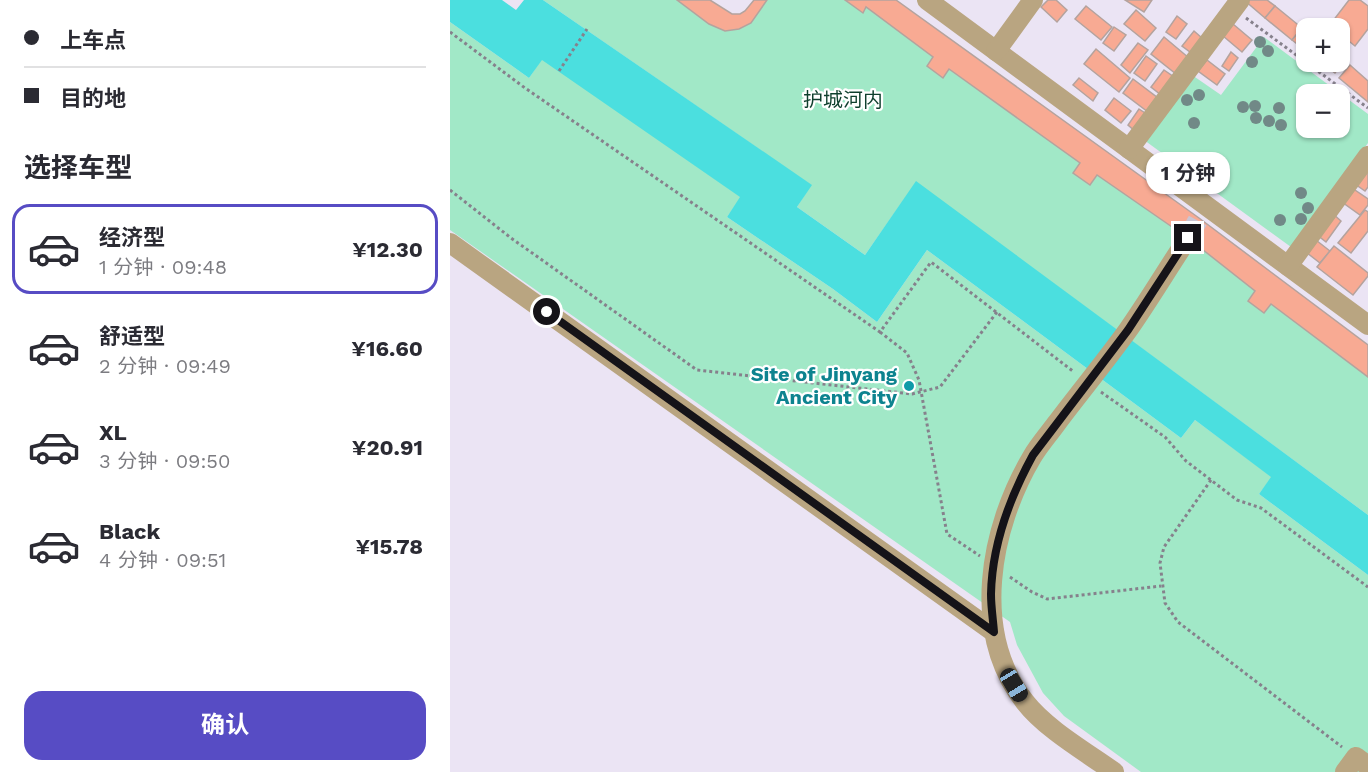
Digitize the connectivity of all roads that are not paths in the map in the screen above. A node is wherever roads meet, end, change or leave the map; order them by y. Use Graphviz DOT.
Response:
graph roads {
  1 [pos="927,0"];
  2 [pos="1032,0"];
  3 [pos="1237,4"];
  4 [pos="996,51"];
  5 [pos="1129,148"];
  6 [pos="1368,156"];
  7 [pos="1188,238"];
  8 [pos="450,243"];
  9 [pos="1287,266"];
  10 [pos="1368,326"];
  11 [pos="994,632"];
  12 [pos="1114,772"];
  1 -- 4 [label="street"];
  2 -- 4 [label="street"];
  3 -- 5 [label="street"];
  4 -- 5 [label="street"];
  5 -- 9 [label="street"];
  6 -- 9 [label="street"];
  7 -- 11 [label="street"];
  8 -- 11 [label="street"];
  9 -- 10 [label="street"];
  11 -- 12 [label="street"];
}
